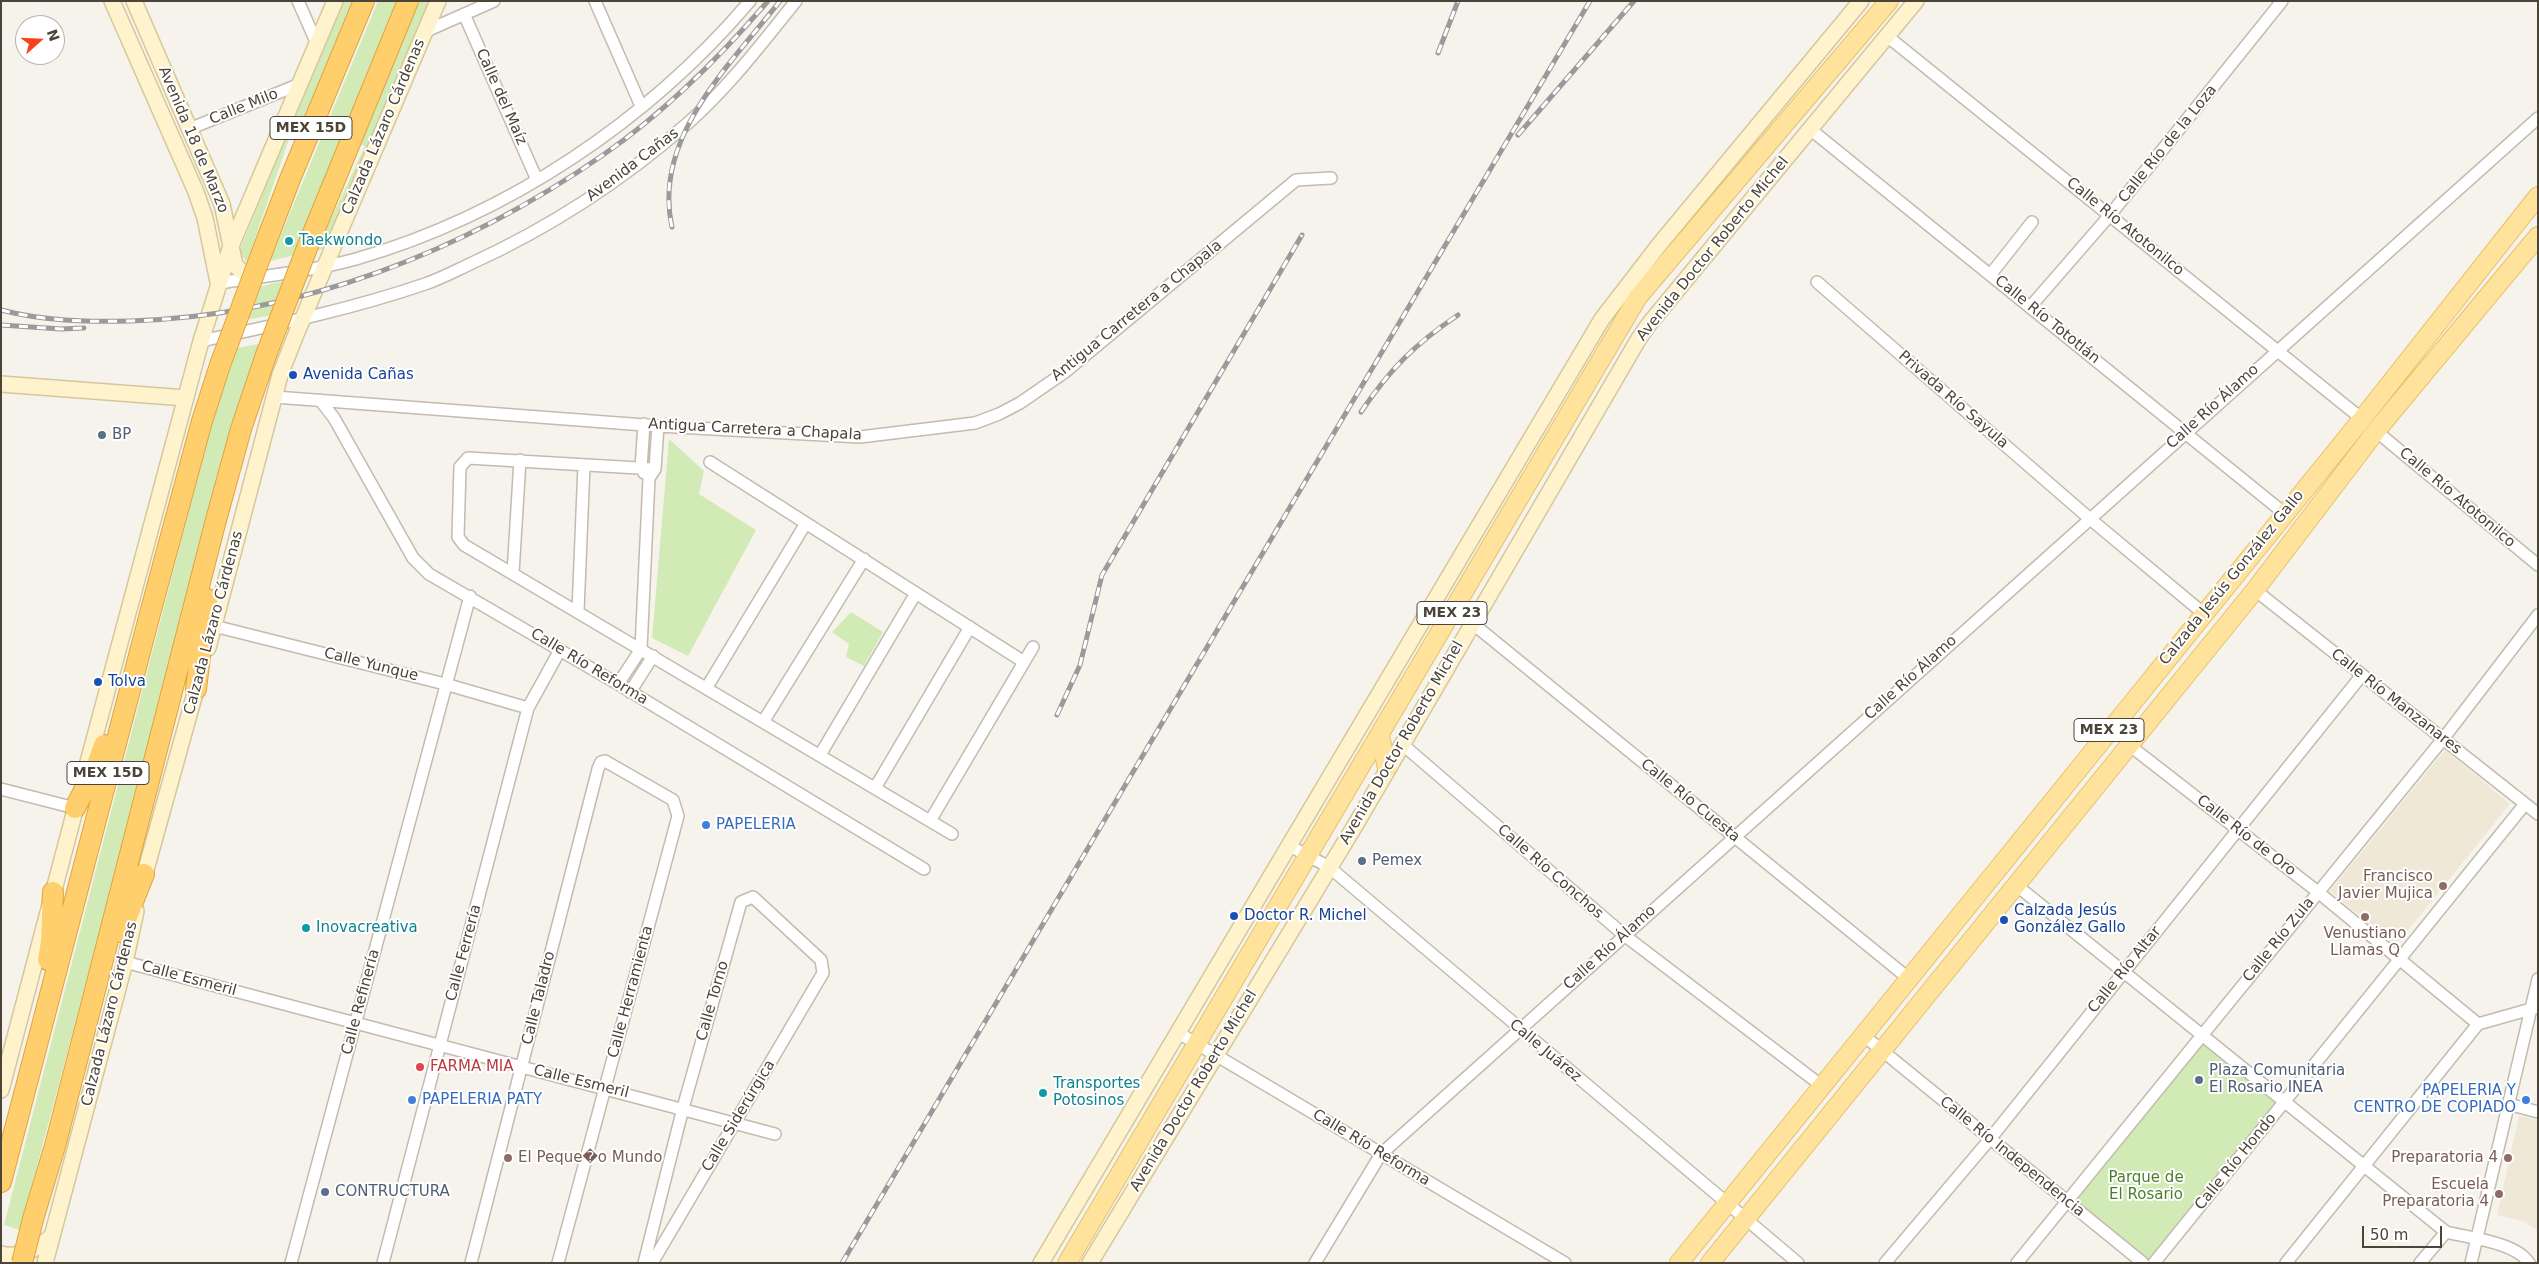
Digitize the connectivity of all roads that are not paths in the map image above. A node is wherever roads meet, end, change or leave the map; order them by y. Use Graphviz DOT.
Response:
graph roads {
  1 [pos="112,1"];
  2 [pos="134,1"];
  3 [pos="298,1"];
  4 [pos="335,1"];
  5 [pos="364,1"];
  6 [pos="408,1"];
  7 [pos="438,1"];
  8 [pos="494,1"];
  9 [pos="596,1"];
  10 [pos="735,1"];
  11 [pos="750,1"];
  12 [pos="796,1"];
  13 [pos="1861,1"];
  14 [pos="1889,1"];
  15 [pos="1916,1"];
  16 [pos="2282,1"];
  17 [pos="740,13"];
  18 [pos="464,14"];
  19 [pos="424,32"];
  20 [pos="1887,36"];
  21 [pos="317,44"];
  22 [pos="1823,47"];
  23 [pos="1838,61"];
  24 [pos="300,84"];
  25 [pos="641,106"];
  26 [pos="2538,118"];
  27 [pos="189,129"];
  28 [pos="1810,129"];
  29 [pos="1331,178"];
  30 [pos="537,180"];
  31 [pos="1723,196"];
  32 [pos="2538,196"];
  33 [pos="1741,212"];
  34 [pos="2110,215"];
  35 [pos="2032,222"];
  36 [pos="2538,236"];
  37 [pos="231,246"];
  38 [pos="325,266"];
  39 [pos="1990,274"];
  40 [pos="249,278"];
  41 [pos="1817,282"];
  42 [pos="219,283"];
  43 [pos="2031,306"];
  44 [pos="302,319"];
  45 [pos="201,340"];
  46 [pos="2278,349"];
  47 [pos="1,384"];
  48 [pos="275,397"];
  49 [pos="186,398"];
  50 [pos="320,400"];
  51 [pos="2362,419"];
  52 [pos="644,424"];
  53 [pos="658,426"];
  54 [pos="2376,431"];
  55 [pos="2183,433"];
  56 [pos="520,460"];
  57 [pos="710,462"];
  58 [pos="584,465"];
  59 [pos="640,468"];
  60 [pos="652,474"];
  61 [pos="2284,514"];
  62 [pos="2089,518"];
  63 [pos="216,520"];
  64 [pos="806,523"];
  65 [pos="864,559"];
  66 [pos="2538,566"];
  67 [pos="513,573"];
  68 [pos="2236,575"];
  69 [pos="2255,590"];
  70 [pos="916,593"];
  71 [pos="470,596"];
  72 [pos="1434,601"];
  73 [pos="152,606"];
  74 [pos="578,611"];
  75 [pos="1452,612"];
  76 [pos="2203,613"];
  77 [pos="2538,615"];
  78 [pos="1472,623"];
  79 [pos="214,626"];
  80 [pos="970,627"];
  81 [pos="2215,638"];
  82 [pos="1033,647"];
  83 [pos="640,649"];
  84 [pos="560,650"];
  85 [pos="653,656"];
  86 [pos="1024,662"];
  87 [pos="2362,675"];
  88 [pos="445,684"];
  89 [pos="618,684"];
  90 [pos="707,687"];
  91 [pos="196,689"];
  92 [pos="630,692"];
  93 [pos="528,708"];
  94 [pos="763,722"];
  95 [pos="1380,736"];
  96 [pos="2443,739"];
  97 [pos="1402,744"];
  98 [pos="2129,744"];
  99 [pos="820,755"];
  100 [pos="1387,768"];
  101 [pos="875,788"];
  102 [pos="1,789"];
  103 [pos="2526,804"];
  104 [pos="75,808"];
  105 [pos="677,809"];
  106 [pos="2538,814"];
  107 [pos="930,821"];
  108 [pos="2238,830"];
  109 [pos="952,834"];
  110 [pos="1734,836"];
  111 [pos="1288,845"];
  112 [pos="1308,856"];
  113 [pos="1329,867"];
  114 [pos="924,869"];
  115 [pos="144,874"];
  116 [pos="2016,885"];
  117 [pos="53,892"];
  118 [pos="2318,892"];
  119 [pos="1624,935"];
  120 [pos="2399,960"];
  121 [pos="125,962"];
  122 [pos="824,969"];
  123 [pos="2124,972"];
  124 [pos="1908,978"];
  125 [pos="2538,979"];
  126 [pos="2534,1008"];
  127 [pos="355,1022"];
  128 [pos="2478,1024"];
  129 [pos="1519,1029"];
  130 [pos="1177,1032"];
  131 [pos="1862,1035"];
  132 [pos="2201,1035"];
  133 [pos="1198,1044"];
  134 [pos="440,1046"];
  135 [pos="1882,1052"];
  136 [pos="1216,1055"];
  137 [pos="522,1067"];
  138 [pos="1822,1086"];
  139 [pos="606,1088"];
  140 [pos="1,1090"];
  141 [pos="2284,1102"];
  142 [pos="2508,1104"];
  143 [pos="683,1108"];
  144 [pos="2538,1112"];
  145 [pos="736,1122"];
  146 [pos="776,1134"];
  147 [pos="1990,1139"];
  148 [pos="55,1146"];
  149 [pos="1380,1154"];
  150 [pos="2364,1166"];
  151 [pos="4,1172"];
  152 [pos="2066,1200"];
  153 [pos="1726,1204"];
  154 [pos="1747,1218"];
  155 [pos="2446,1232"];
  156 [pos="52,1236"];
  157 [pos="2477,1240"];
  158 [pos="1,1254"];
  159 [pos="1321,1260"];
  160 [pos="22,1263"];
  161 [pos="45,1263"];
  162 [pos="291,1263"];
  163 [pos="383,1263"];
  164 [pos="470,1263"];
  165 [pos="558,1263"];
  166 [pos="644,1263"];
  167 [pos="652,1263"];
  168 [pos="1041,1263"];
  169 [pos="1067,1263"];
  170 [pos="1090,1263"];
  171 [pos="1565,1263"];
  172 [pos="1679,1263"];
  173 [pos="1710,1263"];
  174 [pos="1798,1263"];
  175 [pos="1885,1263"];
  176 [pos="2017,1263"];
  177 [pos="2143,1263"];
  178 [pos="2154,1263"];
  179 [pos="2286,1263"];
  180 [pos="2420,1263"];
  181 [pos="2471,1263"];
  182 [pos="2529,1263"];
  1 -- 42 [label="main road, Avenida 18 de Marzo"];
  2 -- 27 [label="main road, Avenida 18 de Marzo"];
  3 -- 21 [label="street"];
  4 -- 21 [label="main road"];
  5 -- 73 [label="highway, MEX 15D, bridge"];
  6 -- 63 [label="highway, Calzada Lázaro Cárdenas / MEX 15D, bridge"];
  7 -- 19 [label="main road, Calzada Lázaro Cárdenas"];
  8 -- 18 [label="street"];
  9 -- 25 [label="street"];
  10 -- 17 [label="street"];
  11 -- 17 [label="street"];
  12 -- 44 [label="street, Avenida Cañas"];
  13 -- 22 [label="main road"];
  14 -- 23 [label="main road, Avenida Doctor Roberto Michel / MEX 23"];
  15 -- 20 [label="main road, Avenida Doctor Roberto Michel"];
  16 -- 34 [label="street, Calle Río de la Loza"];
  17 -- 25 [label="street"];
  18 -- 19 [label="street"];
  18 -- 30 [label="street, Calle del Maíz"];
  19 -- 38 [label="main road, Calzada Lázaro Cárdenas"];
  20 -- 28 [label="main road, Avenida Doctor Roberto Michel"];
  20 -- 34 [label="street, Calle Río Atotonilco"];
  21 -- 24 [label="main road"];
  22 -- 23 [label="main road"];
  22 -- 72 [label="main road"];
  23 -- 31 [label="main road, Avenida Doctor Roberto Michel / MEX 23"];
  24 -- 27 [label="street, Calle Milo"];
  24 -- 37 [label="main road"];
  25 -- 30 [label="street"];
  26 -- 46 [label="street, Calle Río Álamo"];
  27 -- 37 [label="main road, Avenida 18 de Marzo"];
  28 -- 33 [label="main road, Avenida Doctor Roberto Michel"];
  28 -- 39 [label="street, Calle Río Tototlán"];
  29 -- 53 [label="street, Antigua Carretera a Chapala"];
  30 -- 38 [label="street"];
  31 -- 33 [label="main road"];
  31 -- 75 [label="main road, Avenida Doctor Roberto Michel / MEX 23"];
  32 -- 51 [label="main road, Calzada Jesús González Gallo / MEX 23"];
  33 -- 78 [label="main road, Avenida Doctor Roberto Michel"];
  34 -- 43 [label="street, Calle Río de la Loza"];
  34 -- 46 [label="street, Calle Río Atotonilco"];
  35 -- 39 [label="street"];
  36 -- 54 [label="main road, Calzada Jesús González Gallo / MEX 23"];
  37 -- 40 [label="main road, Avenida 18 de Marzo"];
  37 -- 42 [label="main road"];
  38 -- 40 [label="street"];
  38 -- 44 [label="main road, Calzada Lázaro Cárdenas"];
  39 -- 43 [label="street, Calle Río Tototlán"];
  40 -- 42 [label="street"];
  41 -- 62 [label="street, Privada Río Sayula"];
  42 -- 45 [label="main road"];
  43 -- 55 [label="street, Calle Río Tototlán"];
  44 -- 45 [label="street, Avenida Cañas"];
  44 -- 48 [label="main road, Calzada Lázaro Cárdenas"];
  45 -- 49 [label="main road"];
  46 -- 51 [label="street, Calle Río Atotonilco"];
  46 -- 55 [label="street, Calle Río Álamo"];
  47 -- 49 [label="main road"];
  48 -- 50 [label="street, Antigua Carretera a Chapala"];
  48 -- 79 [label="main road, Calzada Lázaro Cárdenas"];
  49 -- 104 [label="main road"];
  50 -- 52 [label="street, Antigua Carretera a Chapala"];
  50 -- 71 [label="street, Calle Río Reforma"];
  51 -- 61 [label="main road, Calzada Jesús González Gallo / MEX 23"];
  52 -- 53 [label="street, Antigua Carretera a Chapala"];
  52 -- 59 [label="street"];
  53 -- 60 [label="street"];
  54 -- 66 [label="street, Calle Río Atotonilco"];
  54 -- 69 [label="main road, Calzada Jesús González Gallo / MEX 23"];
  55 -- 61 [label="street, Calle Río Tototlán"];
  55 -- 62 [label="street, Calle Río Álamo"];
  56 -- 58 [label="street"];
  56 -- 67 [label="street"];
  56 -- 67 [label="street"];
  57 -- 64 [label="street"];
  58 -- 59 [label="street"];
  58 -- 74 [label="street"];
  59 -- 60 [label="street"];
  60 -- 83 [label="street"];
  61 -- 68 [label="main road, Calzada Jesús González Gallo / MEX 23"];
  62 -- 76 [label="street, Privada Río Sayula"];
  62 -- 110 [label="street, Calle Río Álamo"];
  63 -- 91 [label="highway"];
  63 -- 148 [label="highway, Calzada Lázaro Cárdenas / MEX 15D"];
  64 -- 65 [label="street"];
  64 -- 90 [label="street"];
  65 -- 70 [label="street"];
  65 -- 94 [label="street"];
  67 -- 74 [label="street"];
  68 -- 76 [label="main road, Calzada Jesús González Gallo / MEX 23"];
  68 -- 81 [label="main road"];
  69 -- 81 [label="main road, Calzada Jesús González Gallo / MEX 23"];
  69 -- 87 [label="street, Calle Río Manzanares"];
  70 -- 80 [label="street"];
  70 -- 99 [label="street"];
  71 -- 84 [label="street, Calle Río Reforma"];
  71 -- 88 [label="street, Calle Refinería"];
  72 -- 75 [label="main road"];
  72 -- 111 [label="main road"];
  73 -- 104 [label="highway"];
  73 -- 151 [label="highway, MEX 15D"];
  74 -- 83 [label="street"];
  75 -- 95 [label="main road, Avenida Doctor Roberto Michel / MEX 23"];
  76 -- 124 [label="main road, Calzada Jesús González Gallo / MEX 23"];
  77 -- 96 [label="street, Calle Río Zula"];
  78 -- 97 [label="main road, Avenida Doctor Roberto Michel"];
  78 -- 110 [label="street, Calle Río Cuesta"];
  79 -- 88 [label="street, Calle Yunque"];
  79 -- 91 [label="main road, Calzada Lázaro Cárdenas"];
  80 -- 86 [label="street"];
  80 -- 101 [label="street"];
  81 -- 98 [label="main road, Calzada Jesús González Gallo / MEX 23"];
  82 -- 86 [label="street"];
  83 -- 85 [label="street"];
  83 -- 89 [label="street"];
  84 -- 89 [label="street, Calle Río Reforma"];
  84 -- 93 [label="street, Calle Ferrería"];
  85 -- 90 [label="street"];
  85 -- 92 [label="street"];
  86 -- 107 [label="street"];
  87 -- 96 [label="street, Calle Río Manzanares"];
  87 -- 108 [label="street, Calle Río Altar"];
  88 -- 93 [label="street, Calle Yunque"];
  88 -- 127 [label="street, Calle Refinería"];
  89 -- 92 [label="street, Calle Río Reforma"];
  90 -- 94 [label="street"];
  91 -- 115 [label="main road, Calzada Lázaro Cárdenas"];
  92 -- 114 [label="street, Calle Río Reforma"];
  93 -- 134 [label="street, Calle Ferrería"];
  94 -- 99 [label="street"];
  95 -- 100 [label="main road"];
  95 -- 112 [label="main road, Avenida Doctor Roberto Michel / MEX 23"];
  96 -- 103 [label="street, Calle Río Manzanares"];
  96 -- 118 [label="street, Calle Río Zula"];
  97 -- 100 [label="main road, Avenida Doctor Roberto Michel"];
  97 -- 119 [label="street, Calle Río Conchos"];
  98 -- 108 [label="street, Calle Río de Oro"];
  98 -- 116 [label="main road, Calzada Jesús González Gallo / MEX 23"];
  99 -- 101 [label="street"];
  100 -- 113 [label="main road, Avenida Doctor Roberto Michel"];
  101 -- 107 [label="street"];
  102 -- 104 [label="street"];
  103 -- 106 [label="street, Calle Río Manzanares"];
  103 -- 120 [label="street, Calle Río Hondo"];
  104 -- 117 [label="main road"];
  105 -- 137 [label="street, Calle Taladro"];
  105 -- 139 [label="street, Calle Herramienta"];
  107 -- 109 [label="street"];
  108 -- 118 [label="street, Calle Río de Oro"];
  108 -- 123 [label="street, Calle Río Altar"];
  110 -- 119 [label="street, Calle Río Álamo"];
  110 -- 124 [label="street, Calle Río Cuesta"];
  111 -- 112 [label="street, Calle Juárez"];
  111 -- 130 [label="main road"];
  112 -- 113 [label="street, Calle Juárez"];
  112 -- 133 [label="main road, Avenida Doctor Roberto Michel / MEX 23"];
  113 -- 129 [label="street, Calle Juárez"];
  113 -- 136 [label="main road, Avenida Doctor Roberto Michel"];
  115 -- 121 [label="main road, Calzada Lázaro Cárdenas"];
  115 -- 148 [label="highway"];
  116 -- 123 [label="street"];
  116 -- 135 [label="main road, Calzada Jesús González Gallo / MEX 23"];
  117 -- 140 [label="main road"];
  117 -- 151 [label="highway"];
  118 -- 120 [label="street, Calle Río de Oro"];
  118 -- 132 [label="street, Calle Río Zula"];
  119 -- 129 [label="street, Calle Río Álamo"];
  119 -- 138 [label="street, Calle Río Conchos"];
  120 -- 128 [label="street, Calle Río de Oro"];
  120 -- 141 [label="street, Calle Río Hondo"];
  121 -- 127 [label="street, Calle Esmeril"];
  121 -- 156 [label="main road, Calzada Lázaro Cárdenas"];
  122 -- 143 [label="street, Calle Torno"];
  122 -- 145 [label="street, Calle Siderúrgica"];
  123 -- 132 [label="street"];
  123 -- 147 [label="street, Calle Río Altar"];
  124 -- 131 [label="main road, Calzada Jesús González Gallo / MEX 23"];
  125 -- 126 [label="street"];
  126 -- 128 [label="street"];
  126 -- 142 [label="street"];
  127 -- 134 [label="street, Calle Esmeril"];
  127 -- 162 [label="street, Calle Refinería"];
  128 -- 150 [label="street"];
  129 -- 149 [label="street, Calle Río Álamo"];
  129 -- 153 [label="street, Calle Juárez"];
  130 -- 133 [label="street, Calle Río Reforma"];
  130 -- 168 [label="main road"];
  131 -- 135 [label="street, Calle Río Independencia"];
  131 -- 138 [label="main road, Calzada Jesús González Gallo / MEX 23"];
  132 -- 141 [label="street"];
  132 -- 152 [label="street, Calle Río Zula"];
  133 -- 136 [label="street, Calle Río Reforma"];
  133 -- 169 [label="main road, Avenida Doctor Roberto Michel / MEX 23"];
  134 -- 137 [label="street, Calle Esmeril"];
  134 -- 163 [label="street, Calle Ferrería"];
  135 -- 147 [label="street, Calle Río Independencia"];
  135 -- 154 [label="main road, Calzada Jesús González Gallo / MEX 23"];
  136 -- 149 [label="street, Calle Río Reforma"];
  136 -- 170 [label="main road, Avenida Doctor Roberto Michel"];
  137 -- 139 [label="street, Calle Esmeril"];
  137 -- 164 [label="street, Calle Taladro"];
  138 -- 153 [label="main road, Calzada Jesús González Gallo / MEX 23"];
  139 -- 143 [label="street, Calle Esmeril"];
  139 -- 165 [label="street, Calle Herramienta"];
  141 -- 150 [label="street"];
  141 -- 178 [label="street, Calle Río Hondo"];
  142 -- 144 [label="street"];
  142 -- 157 [label="street"];
  143 -- 145 [label="street, Calle Esmeril"];
  143 -- 166 [label="street, Calle Torno"];
  145 -- 146 [label="street, Calle Esmeril"];
  145 -- 167 [label="street, Calle Siderúrgica"];
  147 -- 152 [label="street, Calle Río Independencia"];
  147 -- 175 [label="street, Calle Río Altar"];
  148 -- 160 [label="highway, Calzada Lázaro Cárdenas / MEX 15D, bridge"];
  149 -- 159 [label="street, Calle Río Álamo"];
  149 -- 171 [label="street, Calle Río Reforma"];
  150 -- 155 [label="street"];
  150 -- 179 [label="street"];
  152 -- 176 [label="street, Calle Río Zula"];
  152 -- 177 [label="street, Calle Río Independencia"];
  153 -- 154 [label="street, Calle Juárez"];
  153 -- 172 [label="main road, Calzada Jesús González Gallo / MEX 23"];
  154 -- 173 [label="main road, Calzada Jesús González Gallo / MEX 23"];
  154 -- 174 [label="street, Calle Juárez"];
  155 -- 157 [label="street"];
  155 -- 180 [label="street"];
  156 -- 158 [label="main road"];
  156 -- 161 [label="main road, Calzada Lázaro Cárdenas"];
  157 -- 181 [label="street"];
  157 -- 182 [label="street"];
}
